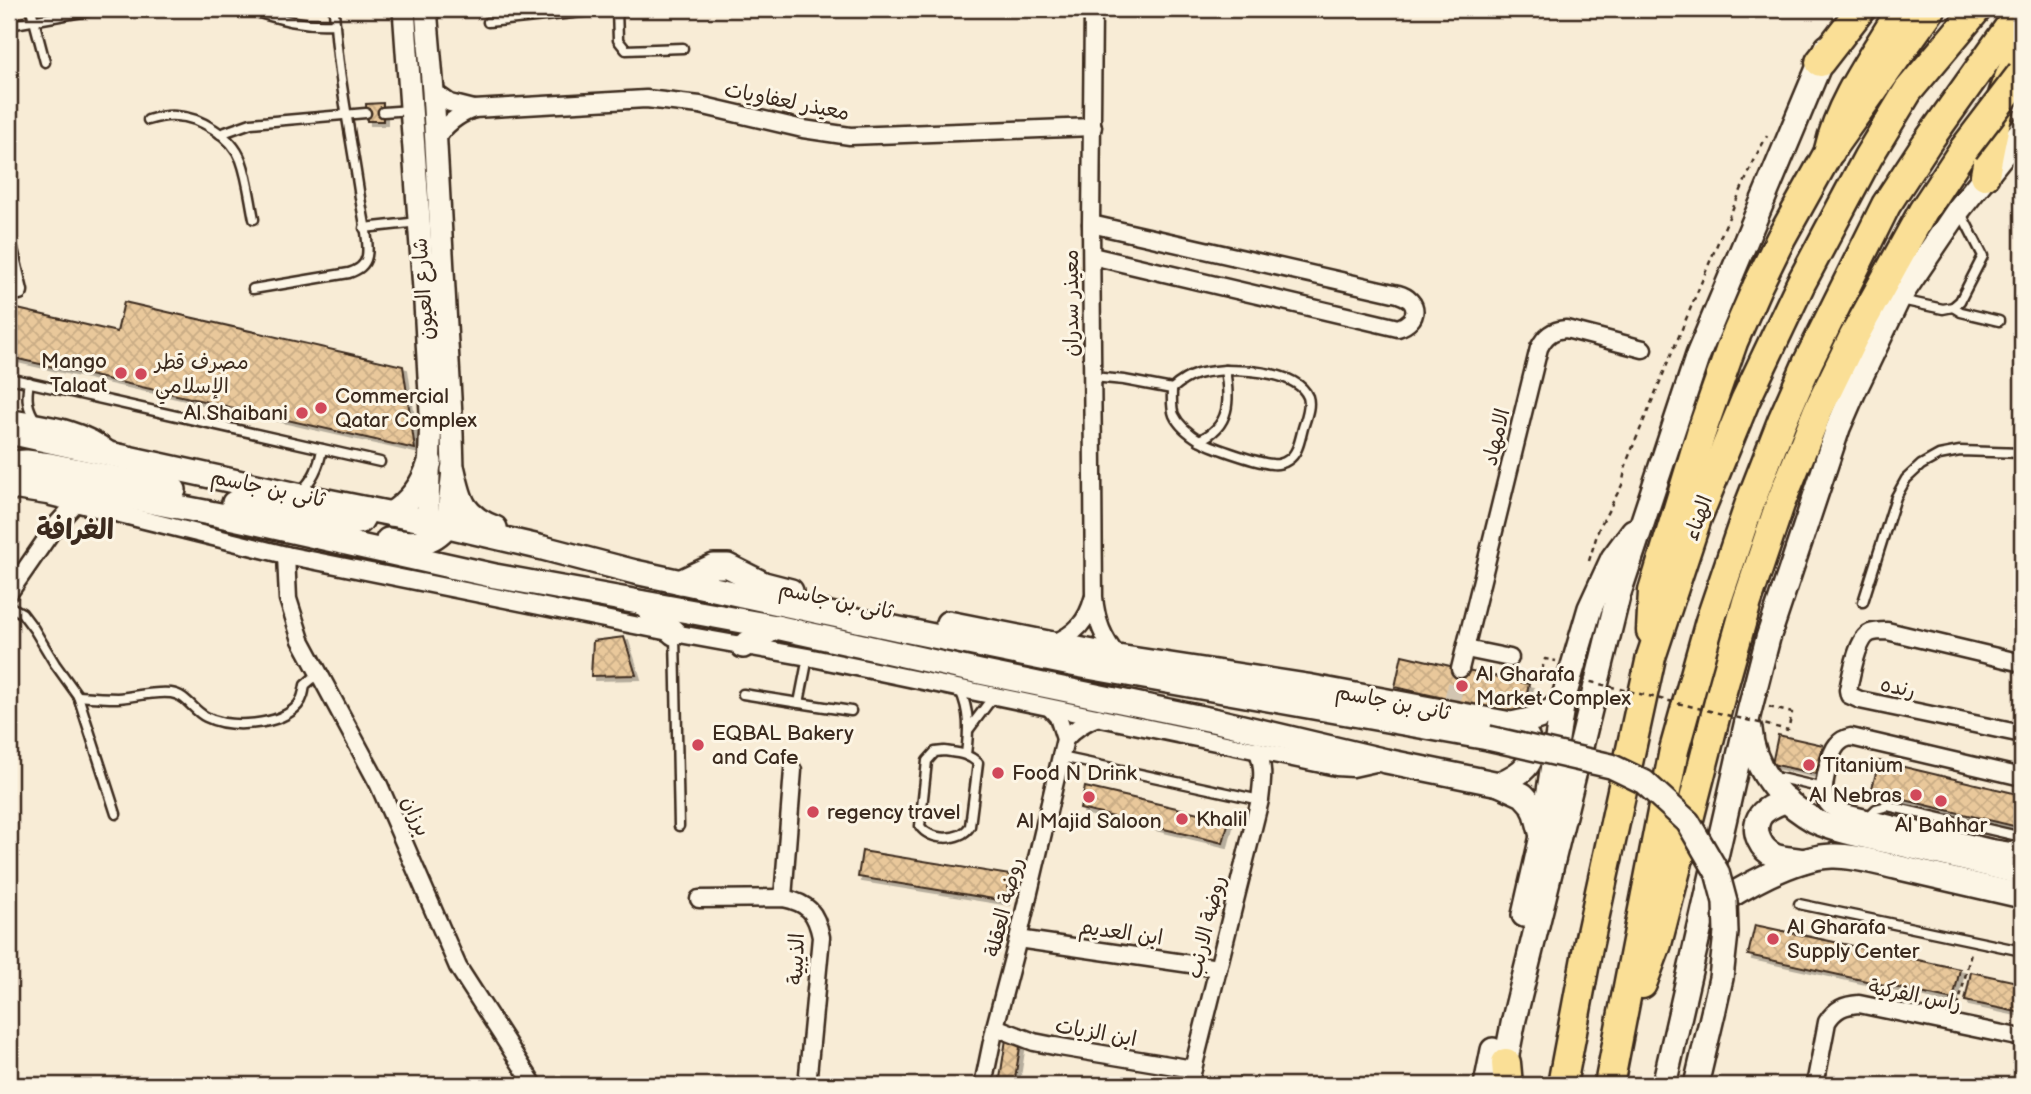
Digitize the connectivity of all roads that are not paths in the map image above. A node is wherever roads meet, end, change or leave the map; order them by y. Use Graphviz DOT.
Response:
graph roads {
  1 [pos="31,9"];
  2 [pos="99,9"];
  3 [pos="247,9"];
  4 [pos="334,9"];
  5 [pos="404,9"];
  6 [pos="426,9"];
  7 [pos="614,9"];
  8 [pos="1093,9"];
  9 [pos="1844,9"];
  10 [pos="1861,9"];
  11 [pos="1903,9"];
  12 [pos="1931,9"];
  13 [pos="1977,9"];
  14 [pos="2022,9"];
  15 [pos="515,14"];
  16 [pos="34,21"];
  17 [pos="488,22"];
  18 [pos="335,24"];
  19 [pos="9,25"];
  20 [pos="683,48"];
  21 [pos="2022,49"];
  22 [pos="45,62"];
  23 [pos="1819,62"];
  24 [pos="2022,73"];
  25 [pos="433,91"];
  26 [pos="474,109"];
  27 [pos="411,110"];
  28 [pos="383,112"];
  29 [pos="366,113"];
  30 [pos="348,114"];
  31 [pos="148,120"];
  32 [pos="1093,127"];
  33 [pos="2022,130"];
  34 [pos="220,134"];
  35 [pos="436,140"];
  36 [pos="1830,150"];
  37 [pos="1985,175"];
  38 [pos="1958,209"];
  39 [pos="254,219"];
  40 [pos="419,222"];
  41 [pos="1091,224"];
  42 [pos="364,228"];
  43 [pos="1170,242"];
  44 [pos="9,249"];
  45 [pos="1092,256"];
  46 [pos="1162,272"];
  47 [pos="1265,280"];
  48 [pos="253,289"];
  49 [pos="19,291"];
  50 [pos="1898,299"];
  51 [pos="1953,307"];
  52 [pos="1998,321"];
  53 [pos="1643,349"];
  54 [pos="1226,370"];
  55 [pos="1093,377"];
  56 [pos="9,378"];
  57 [pos="29,382"];
  58 [pos="1172,389"];
  59 [pos="9,418"];
  60 [pos="38,423"];
  61 [pos="9,432"];
  62 [pos="1199,440"];
  63 [pos="322,449"];
  64 [pos="2022,453"];
  65 [pos="114,454"];
  66 [pos="380,462"];
  67 [pos="430,462"];
  68 [pos="9,463"];
  69 [pos="453,470"];
  70 [pos="9,474"];
  71 [pos="9,489"];
  72 [pos="297,495"];
  73 [pos="47,496"];
  74 [pos="234,503"];
  75 [pos="75,504"];
  76 [pos="368,509"];
  77 [pos="391,514"];
  78 [pos="1646,515"];
  79 [pos="434,529"];
  80 [pos="51,533"];
  81 [pos="543,548"];
  82 [pos="286,555"];
  83 [pos="442,565"];
  84 [pos="635,572"];
  85 [pos="495,576"];
  86 [pos="680,582"];
  87 [pos="9,593"];
  88 [pos="1094,597"];
  89 [pos="1863,601"];
  90 [pos="642,603"];
  91 [pos="9,606"];
  92 [pos="776,627"];
  93 [pos="674,633"];
  94 [pos="1054,643"];
  95 [pos="743,646"];
  96 [pos="1466,649"];
  97 [pos="808,657"];
  98 [pos="1118,657"];
  99 [pos="1651,657"];
  100 [pos="1510,658"];
  101 [pos="2022,663"];
  102 [pos="1460,669"];
  103 [pos="319,673"];
  104 [pos="960,690"];
  105 [pos="743,694"];
  106 [pos="78,696"];
  107 [pos="995,697"];
  108 [pos="1563,700"];
  109 [pos="799,703"];
  110 [pos="1751,707"];
  111 [pos="1050,708"];
  112 [pos="851,711"];
  113 [pos="1098,717"];
  114 [pos="1511,724"];
  115 [pos="970,729"];
  116 [pos="2022,734"];
  117 [pos="1065,739"];
  118 [pos="1257,750"];
  119 [pos="966,754"];
  120 [pos="1282,756"];
  121 [pos="1061,757"];
  122 [pos="1386,761"];
  123 [pos="793,770"];
  124 [pos="1780,778"];
  125 [pos="2022,778"];
  126 [pos="1263,779"];
  127 [pos="1499,784"];
  128 [pos="1823,788"];
  129 [pos="1260,800"];
  130 [pos="1787,800"];
  131 [pos="116,814"];
  132 [pos="1867,818"];
  133 [pos="679,826"];
  134 [pos="1542,836"];
  135 [pos="2022,837"];
  136 [pos="2022,849"];
  137 [pos="1805,861"];
  138 [pos="2022,873"];
  139 [pos="2022,896"];
  140 [pos="783,898"];
  141 [pos="699,899"];
  142 [pos="1799,904"];
  143 [pos="1704,912"];
  144 [pos="1018,939"];
  145 [pos="2022,951"];
  146 [pos="1218,968"];
  147 [pos="1625,1005"];
  148 [pos="995,1027"];
  149 [pos="2022,1038"];
  150 [pos="1193,1069"];
  151 [pos="1505,1078"];
  152 [pos="534,1085"];
  153 [pos="807,1085"];
  154 [pos="983,1085"];
  155 [pos="1189,1085"];
  156 [pos="1486,1085"];
  157 [pos="1562,1085"];
  158 [pos="1608,1085"];
  159 [pos="1664,1085"];
  160 [pos="1696,1085"];
  161 [pos="1815,1085"];
  1 -- 16 [label="lane"];
  2 -- 16 [label="lane"];
  3 -- 18 [label="lane"];
  4 -- 18 [label="lane"];
  5 -- 27 [label="street, شارع العيون"];
  6 -- 25 [label="street, شارع العيون"];
  7 -- 15 [label="lane"];
  7 -- 20 [label="lane"];
  8 -- 32 [label="street, معيذر سدران"];
  9 -- 23 [label="main road"];
  10 -- 23 [label="highway"];
  11 -- 36 [label="highway"];
  12 -- 36 [label="highway"];
  13 -- 99 [label="highway, الهناء"];
  14 -- 147 [label="highway"];
  15 -- 17 [label="lane"];
  16 -- 19 [label="lane"];
  16 -- 22 [label="lane"];
  18 -- 30 [label="lane"];
  21 -- 37 [label="highway"];
  23 -- 78 [label="main road"];
  24 -- 147 [label="highway, bridge"];
  25 -- 26 [label="street, معيذر لعفاويات"];
  25 -- 35 [label="street, شارع العيون"];
  26 -- 32 [label="street, معيذر لعفاويات"];
  26 -- 35 [label="street, معيذر لعفاويات"];
  27 -- 28 [label="lane"];
  27 -- 40 [label="street, شارع العيون"];
  29 -- 30 [label="lane"];
  30 -- 34 [label="lane"];
  30 -- 42 [label="lane"];
  31 -- 34 [label="lane"];
  32 -- 41 [label="street, معيذر سدران"];
  33 -- 37 [label="main road"];
  34 -- 39 [label="lane"];
  35 -- 69 [label="street, شارع العيون"];
  36 -- 99 [label="highway"];
  37 -- 38 [label="main road"];
  38 -- 50 [label="main road"];
  38 -- 51 [label="lane"];
  40 -- 42 [label="lane"];
  40 -- 67 [label="street, شارع العيون"];
  41 -- 43 [label="street"];
  41 -- 45 [label="street, معيذر سدران"];
  42 -- 48 [label="lane"];
  43 -- 46 [label="street"];
  43 -- 47 [label="street"];
  44 -- 49 [label="street"];
  45 -- 46 [label="street"];
  45 -- 55 [label="street, معيذر سدران"];
  46 -- 47 [label="street"];
  47 -- 47 [label="street"];
  50 -- 51 [label="lane"];
  50 -- 110 [label="main road"];
  51 -- 52 [label="lane"];
  53 -- 96 [label="street, الامهاد"];
  54 -- 58 [label="lane"];
  54 -- 62 [label="lane"];
  54 -- 62 [label="lane"];
  55 -- 58 [label="lane"];
  55 -- 88 [label="street, معيذر سدران"];
  56 -- 57 [label="lane"];
  57 -- 60 [label="lane"];
  57 -- 63 [label="lane"];
  58 -- 62 [label="lane"];
  59 -- 60 [label="street, ثانى بن جاسم"];
  60 -- 65 [label="street, ثانى بن جاسم"];
  61 -- 65 [label="main road, ثانى بن جاسم"];
  63 -- 66 [label="lane"];
  63 -- 72 [label="lane"];
  64 -- 89 [label="lane"];
  65 -- 72 [label="main road, ثانى بن جاسم"];
  67 -- 77 [label="main road"];
  67 -- 79 [label="street, شارع العيون"];
  68 -- 74 [label="main road"];
  69 -- 79 [label="street, شارع العيون"];
  69 -- 84 [label="main road"];
  70 -- 83 [label="main road, ثانى بن جاسم"];
  71 -- 73 [label="street, ثانى بن جاسم"];
  72 -- 76 [label="main road, ثانى بن جاسم"];
  73 -- 75 [label="street, ثانى بن جاسم"];
  73 -- 80 [label="street"];
  74 -- 76 [label="main road"];
  74 -- 79 [label="main road"];
  75 -- 80 [label="street"];
  75 -- 82 [label="street, ثانى بن جاسم"];
  76 -- 77 [label="main road, ثانى بن جاسم"];
  77 -- 79 [label="main road, ثانى بن جاسم"];
  78 -- 108 [label="main road"];
  78 -- 151 [label="main road"];
  79 -- 81 [label="main road, ثانى بن جاسم"];
  79 -- 83 [label="street"];
  80 -- 87 [label="street"];
  81 -- 84 [label="main road, ثانى بن جاسم"];
  81 -- 85 [label="main road"];
  82 -- 93 [label="street, ثانى بن جاسم"];
  82 -- 103 [label="street, برزان"];
  83 -- 85 [label="main road, ثانى بن جاسم"];
  84 -- 86 [label="main road, ثانى بن جاسم"];
  85 -- 90 [label="main road, ثانى بن جاسم"];
  86 -- 94 [label="main road, ثانى بن جاسم"];
  86 -- 160 [label="main road, bridge"];
  88 -- 94 [label="street, معيذر سدران"];
  88 -- 98 [label="street, معيذر سدران"];
  90 -- 92 [label="main road, ثانى بن جاسم"];
  90 -- 93 [label="main road"];
  91 -- 106 [label="lane"];
  92 -- 95 [label="main road"];
  92 -- 122 [label="main road, ثانى بن جاسم"];
  93 -- 95 [label="street, ثانى بن جاسم"];
  93 -- 133 [label="lane"];
  94 -- 98 [label="main road, ثانى بن جاسم"];
  95 -- 97 [label="street, ثانى بن جاسم"];
  96 -- 100 [label="street"];
  96 -- 102 [label="street, الامهاد"];
  97 -- 104 [label="street, ثانى بن جاسم"];
  97 -- 109 [label="lane"];
  98 -- 114 [label="main road, ثانى بن جاسم"];
  99 -- 157 [label="highway, الهناء"];
  101 -- 116 [label="street, رنده"];
  103 -- 106 [label="lane"];
  103 -- 152 [label="street, برزان"];
  104 -- 107 [label="street, ثانى بن جاسم"];
  104 -- 115 [label="lane"];
  105 -- 109 [label="lane"];
  106 -- 131 [label="lane"];
  107 -- 111 [label="street, ثانى بن جاسم"];
  107 -- 115 [label="lane"];
  108 -- 114 [label="main road, ثانى بن جاسم"];
  108 -- 134 [label="main road"];
  109 -- 112 [label="lane"];
  110 -- 130 [label="main road"];
  110 -- 143 [label="main road"];
  111 -- 113 [label="street, ثانى بن جاسم"];
  111 -- 117 [label="street"];
  113 -- 117 [label="street"];
  113 -- 118 [label="street, ثانى بن جاسم"];
  114 -- 127 [label="main road"];
  115 -- 119 [label="lane"];
  117 -- 121 [label="street, روضة العقلة"];
  118 -- 120 [label="street, ثانى بن جاسم"];
  118 -- 126 [label="street, روضة الارنب"];
  119 -- 119 [label="lane"];
  120 -- 122 [label="street, ثانى بن جاسم"];
  120 -- 126 [label="street"];
  121 -- 129 [label="lane"];
  121 -- 144 [label="street, روضة العقلة"];
  122 -- 127 [label="main road, ثانى بن جاسم"];
  123 -- 140 [label="street"];
  124 -- 128 [label="lane"];
  125 -- 128 [label="street"];
  126 -- 129 [label="street, روضة الارنب"];
  127 -- 134 [label="main road, ثانى بن جاسم"];
  128 -- 132 [label="street"];
  129 -- 146 [label="street, روضة الارنب"];
  130 -- 137 [label="main road"];
  130 -- 138 [label="main road"];
  132 -- 135 [label="lane"];
  132 -- 136 [label="street"];
  134 -- 156 [label="main road"];
  137 -- 139 [label="main road"];
  137 -- 143 [label="main road"];
  140 -- 141 [label="street, الذيبية"];
  140 -- 153 [label="street, الذيبية"];
  142 -- 145 [label="lane"];
  143 -- 159 [label="main road"];
  144 -- 146 [label="street, ابن العديم"];
  144 -- 148 [label="street, روضة العقلة"];
  146 -- 150 [label="street, روضة الارنب"];
  147 -- 158 [label="highway"];
  148 -- 150 [label="street, ابن الزيات"];
  148 -- 154 [label="street, روضة العقلة"];
  149 -- 161 [label="street, راس الفركية"];
  150 -- 155 [label="street, روضة الارنب"];
}
